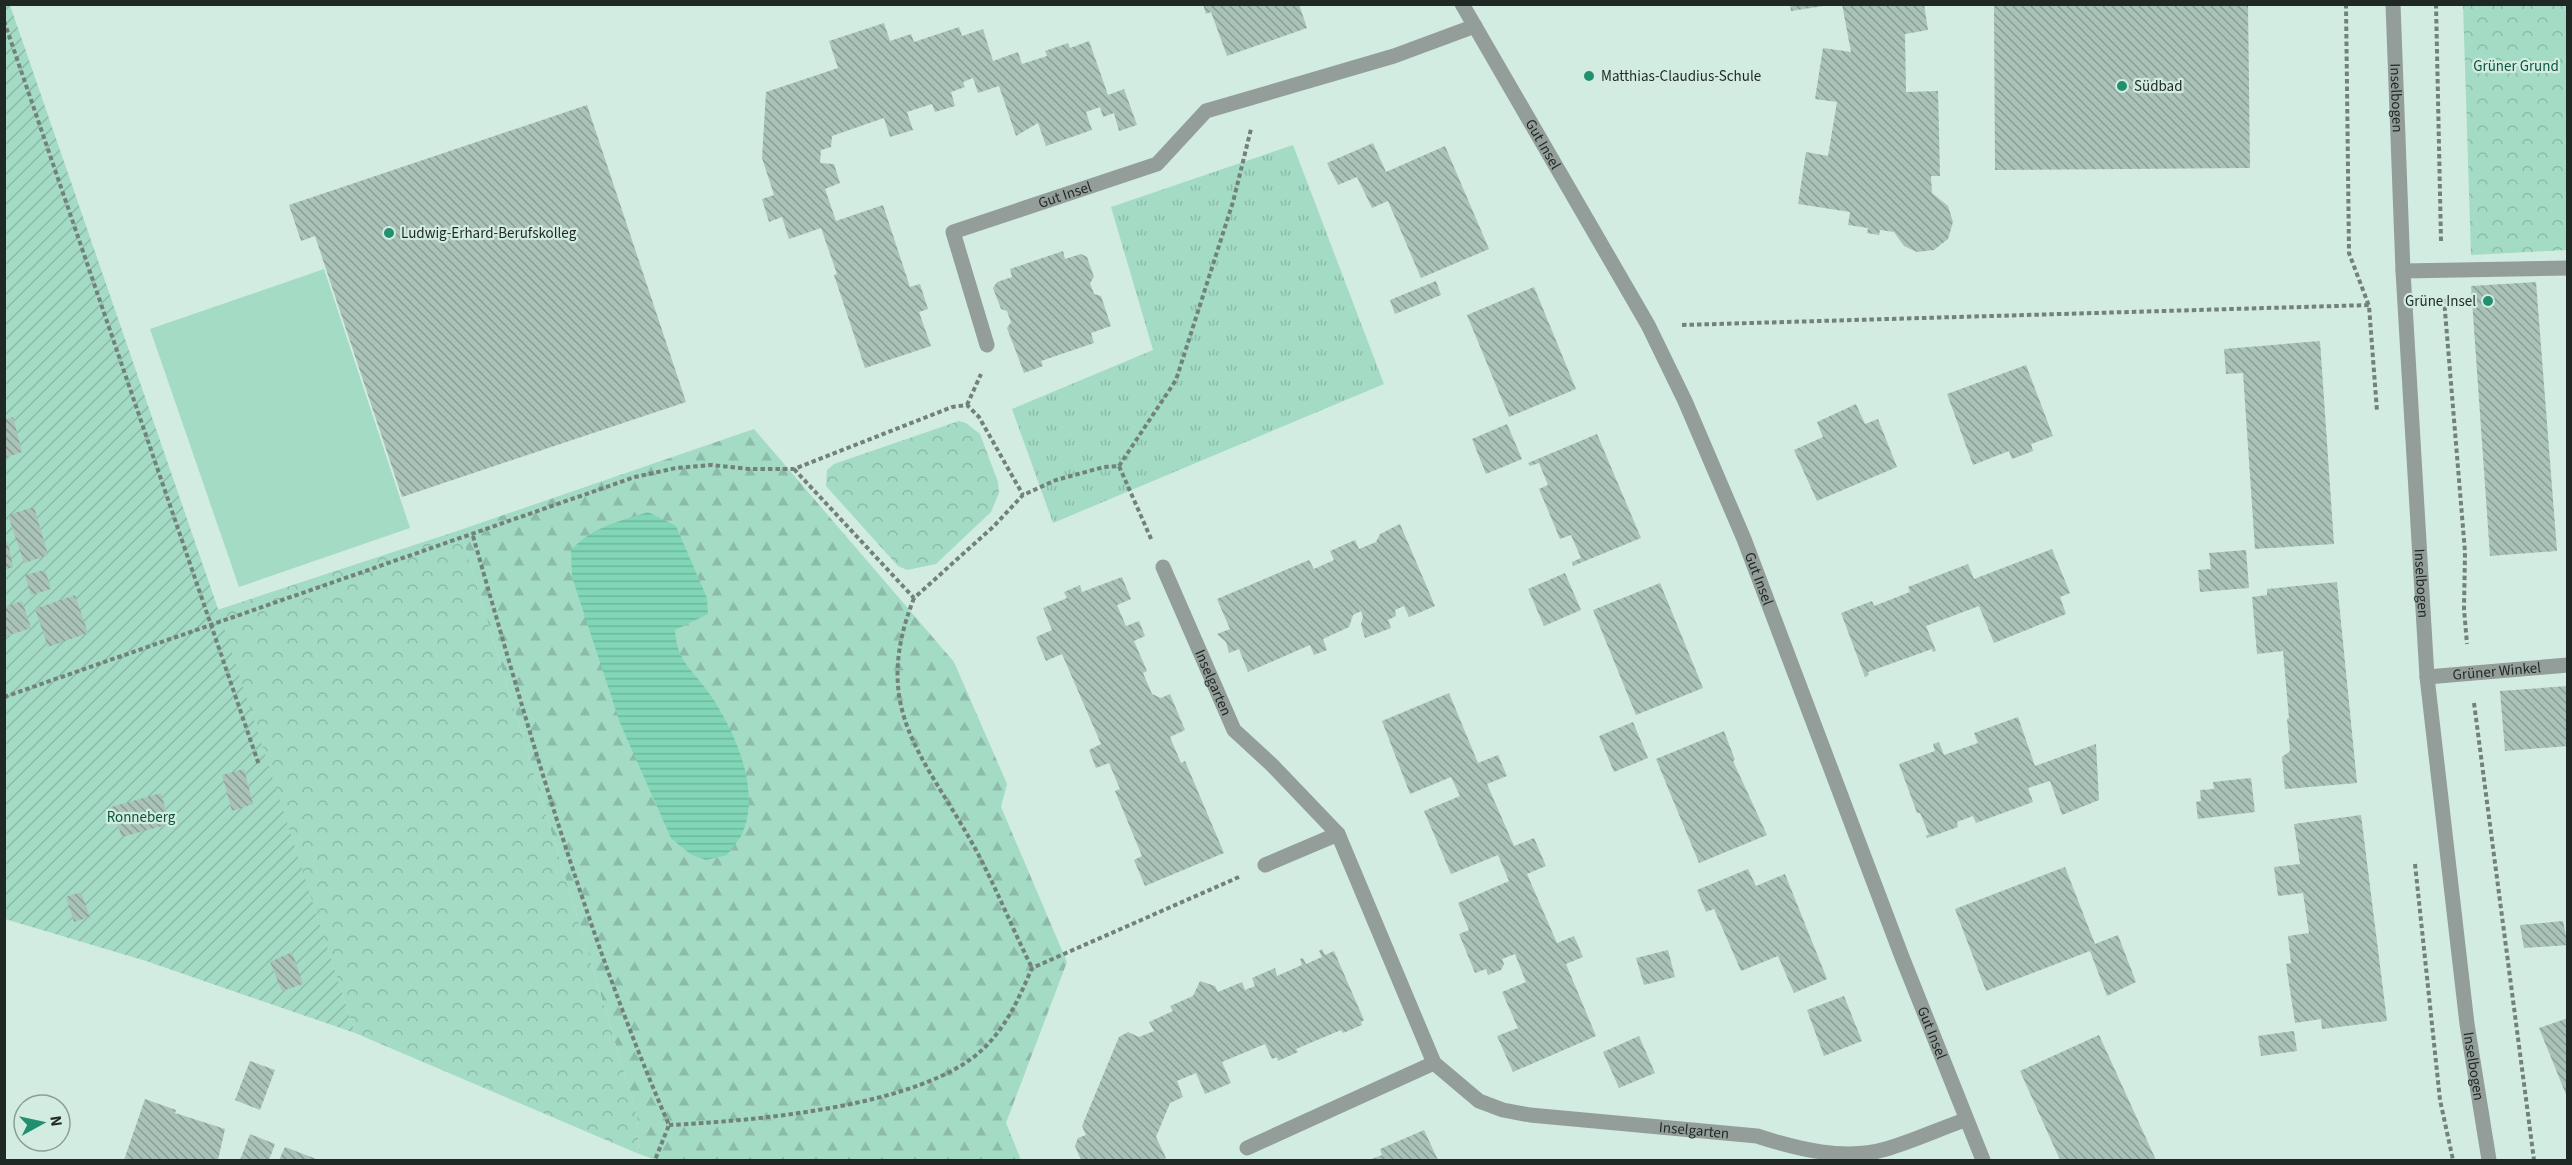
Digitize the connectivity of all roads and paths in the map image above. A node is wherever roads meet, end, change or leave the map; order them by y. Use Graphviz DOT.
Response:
graph roads {
  1 [pos="1462,4"];
  2 [pos="2393,4"];
  3 [pos="2436,4"];
  4 [pos="4,21"];
  5 [pos="1475,26"];
  6 [pos="1259,94"];
  7 [pos="2568,268"];
  8 [pos="2403,271"];
  9 [pos="2441,271"];
  10 [pos="1648,326"];
  11 [pos="987,345"];
  12 [pos="1119,466"];
  13 [pos="794,469"];
  14 [pos="1023,495"];
  15 [pos="473,536"];
  16 [pos="1163,567"];
  17 [pos="914,598"];
  18 [pos="211,626"];
  19 [pos="2568,665"];
  20 [pos="2470,673"];
  21 [pos="2427,676"];
  22 [pos="4,697"];
  23 [pos="259,765"];
  24 [pos="1338,834"];
  25 [pos="1265,865"];
  26 [pos="1032,968"];
  27 [pos="1434,1063"];
  28 [pos="1965,1119"];
  29 [pos="669,1125"];
  30 [pos="1247,1148"];
  31 [pos="655,1161"];
  32 [pos="1983,1161"];
  33 [pos="2489,1161"];
  34 [pos="2534,1161"];
  1 -- 5 [label="street, Gut Insel"];
  2 -- 8 [label="street, Inselbogen"];
  3 -- 9 [label="path"];
  4 -- 18 [label="path"];
  5 -- 6 [label="street, Gut Insel"];
  5 -- 10 [label="street, Gut Insel"];
  6 -- 11 [label="street, Gut Insel"];
  6 -- 12 [label="path"];
  7 -- 9 [label="street"];
  8 -- 9 [label="street"];
  8 -- 10 [label="path"];
  8 -- 21 [label="street, Inselbogen"];
  9 -- 20 [label="path"];
  10 -- 28 [label="street, Gut Insel"];
  12 -- 14 [label="path"];
  12 -- 16 [label="path"];
  13 -- 14 [label="path"];
  13 -- 15 [label="path"];
  13 -- 17 [label="path"];
  14 -- 17 [label="path"];
  15 -- 18 [label="path"];
  15 -- 29 [label="path"];
  16 -- 24 [label="street, Inselgarten"];
  17 -- 26 [label="path"];
  18 -- 22 [label="path"];
  18 -- 23 [label="path"];
  19 -- 20 [label="street, Grüner Winkel"];
  20 -- 21 [label="street, Grüner Winkel"];
  20 -- 34 [label="path"];
  21 -- 33 [label="street, Inselbogen"];
  24 -- 25 [label="street"];
  24 -- 27 [label="street, Inselgarten"];
  25 -- 26 [label="path"];
  26 -- 29 [label="path"];
  27 -- 28 [label="street, Inselgarten"];
  27 -- 30 [label="street"];
  28 -- 32 [label="street, Gut Insel"];
  29 -- 31 [label="path"];
}
